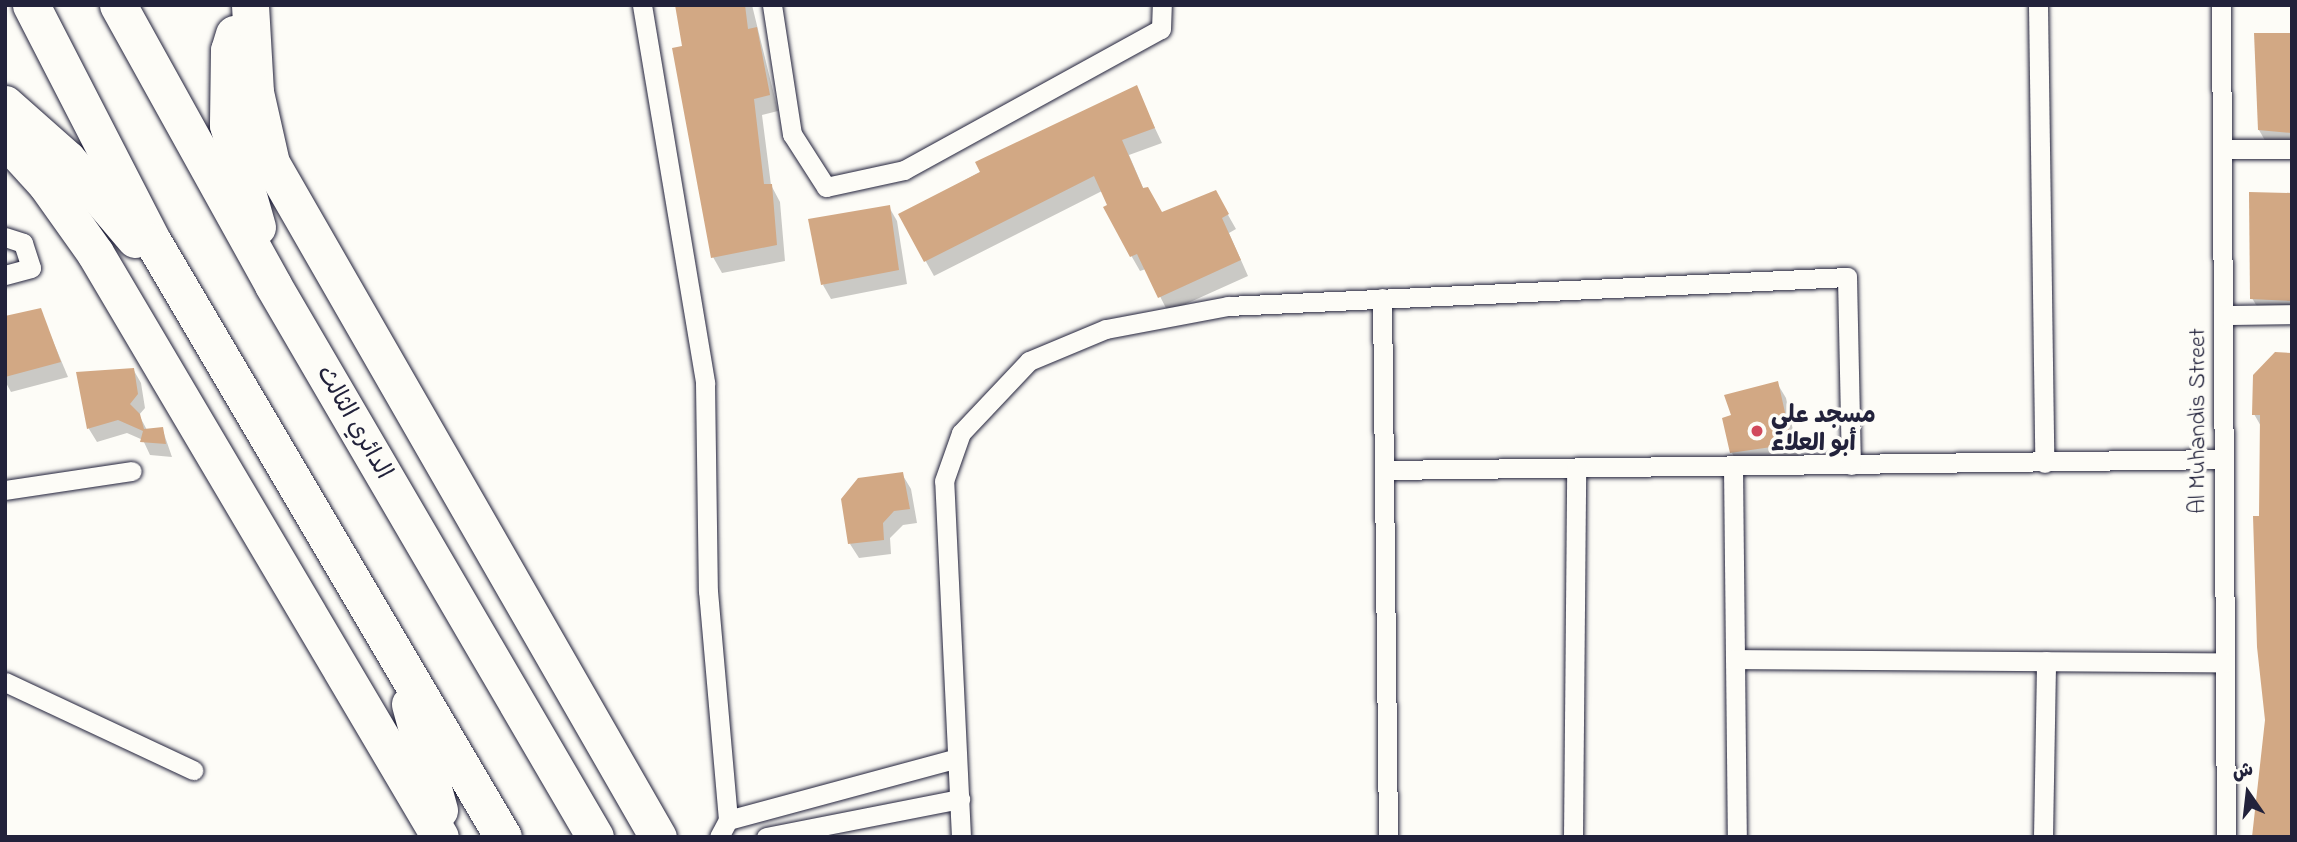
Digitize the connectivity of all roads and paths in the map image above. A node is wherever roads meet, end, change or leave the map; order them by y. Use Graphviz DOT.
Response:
graph roads {
  1 [pos="32,5"];
  2 [pos="118,5"];
  3 [pos="243,5"];
  4 [pos="250,5"];
  5 [pos="642,5"];
  6 [pos="772,5"];
  7 [pos="1162,5"];
  8 [pos="2038,5"];
  9 [pos="2221,5"];
  10 [pos="5,104"];
  11 [pos="5,139"];
  12 [pos="2222,149"];
  13 [pos="2292,149"];
  14 [pos="5,237"];
  15 [pos="5,275"];
  16 [pos="273,285"];
  17 [pos="1382,298"];
  18 [pos="188,301"];
  19 [pos="2292,314"];
  20 [pos="2223,315"];
  21 [pos="2224,459"];
  22 [pos="2044,463"];
  23 [pos="1852,465"];
  24 [pos="1732,467"];
  25 [pos="1576,468"];
  26 [pos="132,471"];
  27 [pos="1384,471"];
  28 [pos="5,491"];
  29 [pos="396,656"];
  30 [pos="1735,659"];
  31 [pos="2046,661"];
  32 [pos="2225,662"];
  33 [pos="5,682"];
  34 [pos="957,758"];
  35 [pos="193,770"];
  36 [pos="960,799"];
  37 [pos="723,828"];
  38 [pos="439,837"];
  39 [pos="446,837"];
  40 [pos="503,837"];
  41 [pos="595,837"];
  42 [pos="658,837"];
  43 [pos="766,837"];
  44 [pos="961,837"];
  45 [pos="1388,837"];
  46 [pos="1573,837"];
  47 [pos="1737,837"];
  48 [pos="2043,837"];
  49 [pos="2226,837"];
  1 -- 18 [label="highway"];
  2 -- 16 [label="highway, الدائري الثالث"];
  3 -- 16 [label="highway"];
  4 -- 42 [label="highway"];
  5 -- 37 [label="street"];
  6 -- 7 [label="street"];
  8 -- 22 [label="street"];
  9 -- 12 [label="street, Al Muhandis Street"];
  10 -- 18 [label="highway"];
  11 -- 38 [label="highway"];
  12 -- 13 [label="street"];
  12 -- 20 [label="street, Al Muhandis Street"];
  14 -- 15 [label="street"];
  16 -- 41 [label="highway, الدائري الثالث"];
  17 -- 23 [label="street"];
  17 -- 27 [label="street"];
  17 -- 34 [label="street"];
  18 -- 29 [label="highway"];
  19 -- 20 [label="street"];
  20 -- 21 [label="street, Al Muhandis Street"];
  21 -- 22 [label="street"];
  21 -- 32 [label="street, Al Muhandis Street"];
  22 -- 23 [label="street"];
  23 -- 24 [label="street"];
  24 -- 25 [label="street"];
  24 -- 30 [label="street"];
  25 -- 27 [label="street"];
  25 -- 46 [label="street"];
  26 -- 28 [label="street"];
  27 -- 45 [label="street"];
  29 -- 39 [label="highway"];
  29 -- 40 [label="highway"];
  30 -- 31 [label="street"];
  30 -- 47 [label="street"];
  31 -- 32 [label="street"];
  31 -- 48 [label="street"];
  32 -- 49 [label="street, Al Muhandis Street"];
  33 -- 35 [label="street"];
  34 -- 36 [label="street"];
  34 -- 37 [label="street"];
  36 -- 43 [label="street"];
  36 -- 44 [label="street"];
}
